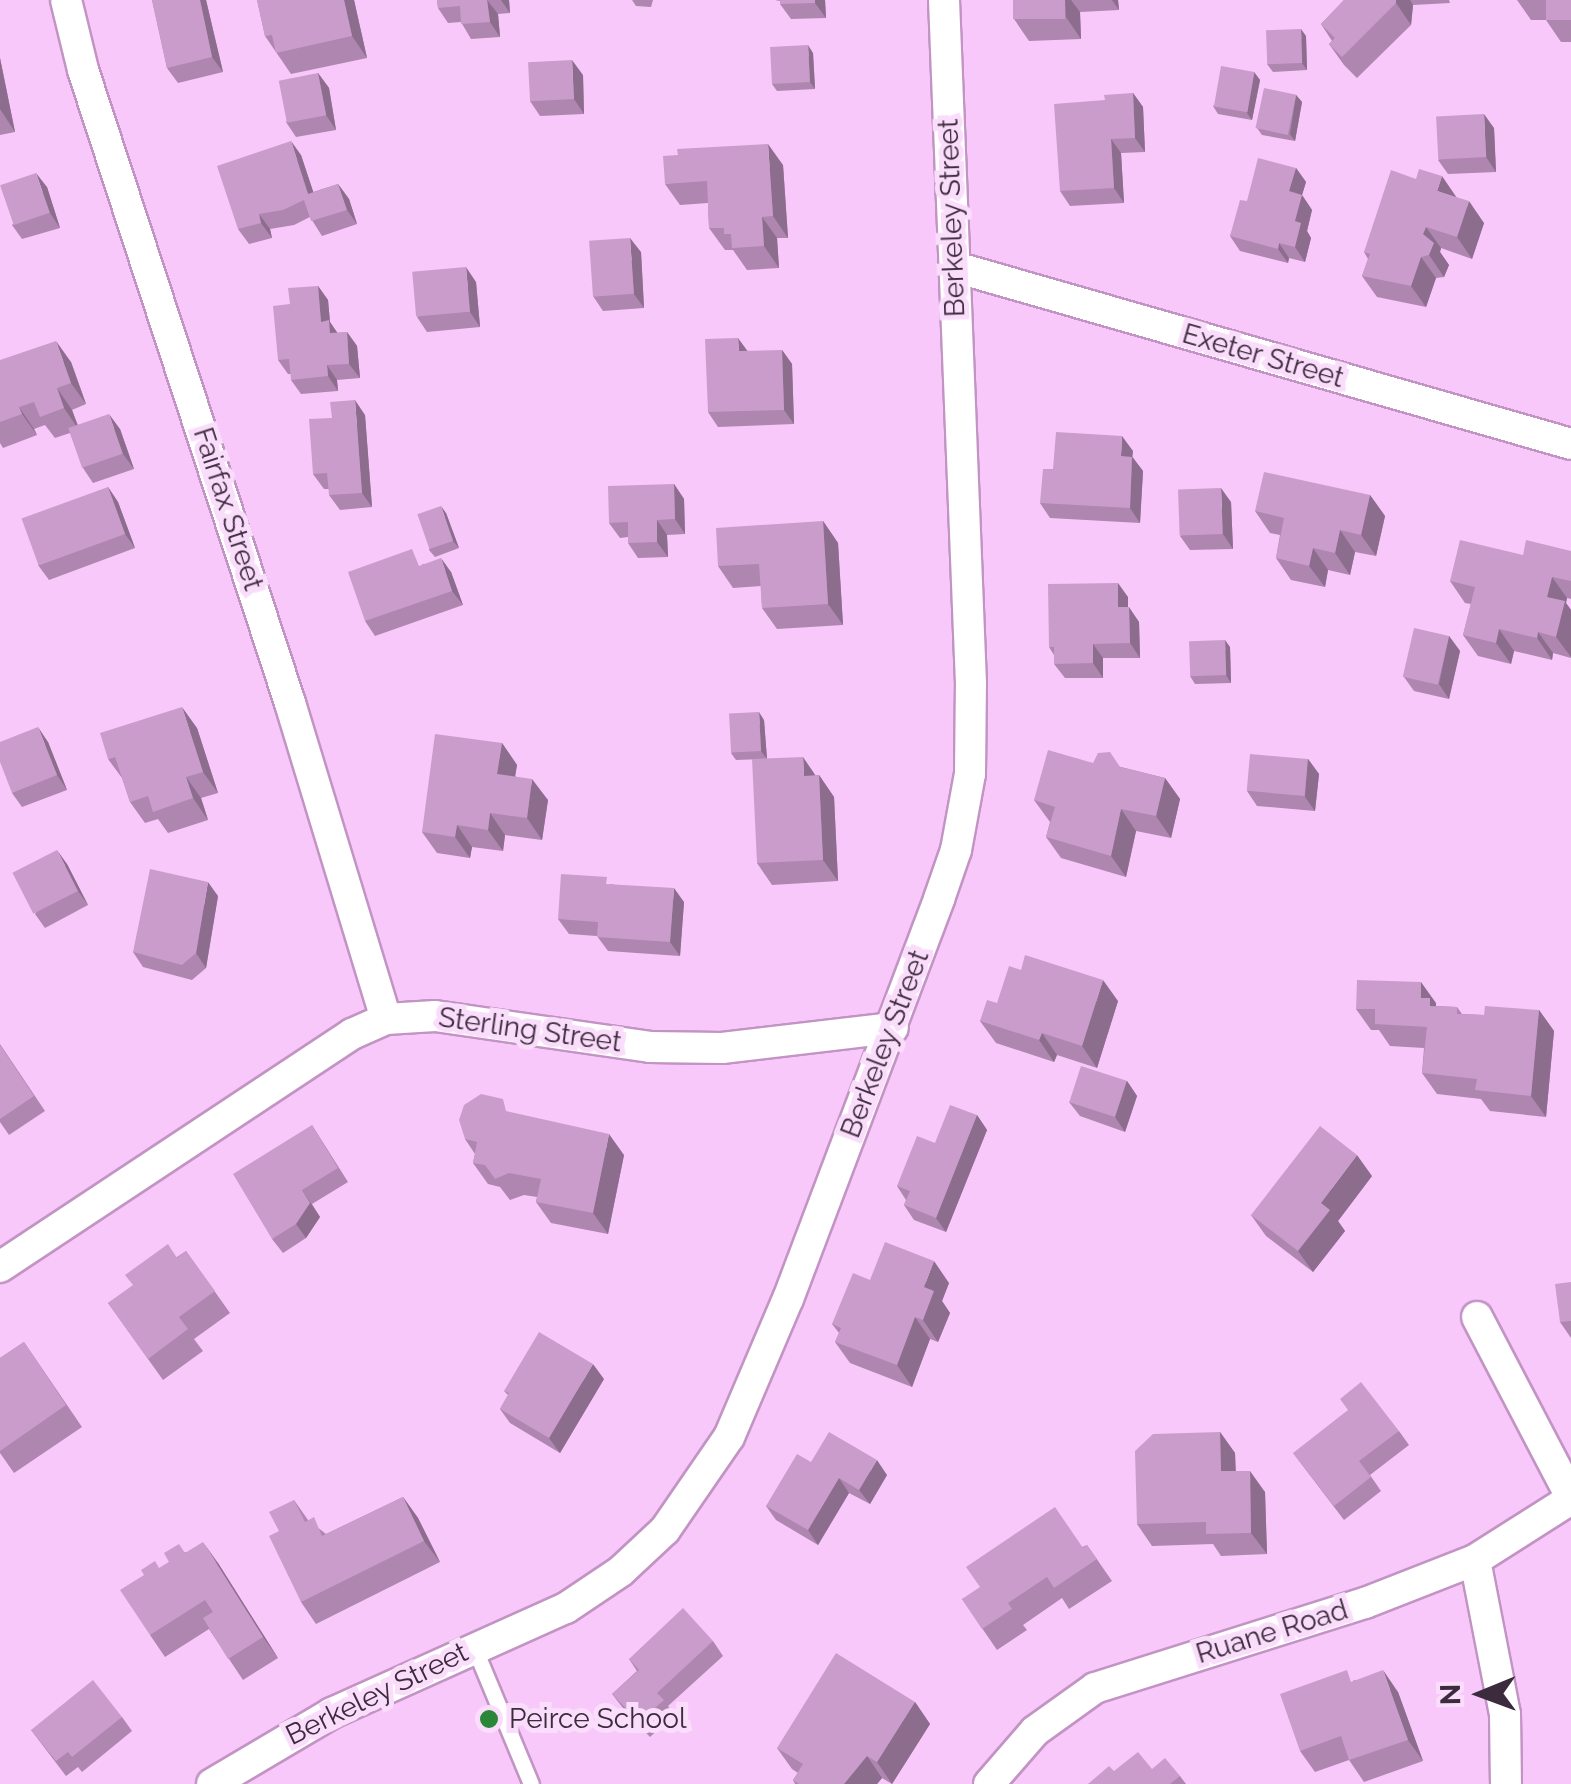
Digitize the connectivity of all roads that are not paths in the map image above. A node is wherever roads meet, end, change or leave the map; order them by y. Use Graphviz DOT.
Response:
graph roads {
  1 [pos="66,0"];
  2 [pos="944,0"];
  3 [pos="955,267"];
  4 [pos="1571,444"];
  5 [pos="386,1019"];
  6 [pos="893,1028"];
  7 [pos="0,1267"];
  8 [pos="1477,1317"];
  9 [pos="1571,1498"];
  10 [pos="1475,1560"];
  11 [pos="474,1647"];
  12 [pos="212,1784"];
  13 [pos="532,1784"];
  14 [pos="990,1784"];
  15 [pos="1506,1784"];
  1 -- 5 [label="street, Fairfax Street"];
  2 -- 3 [label="street, Berkeley Street"];
  3 -- 4 [label="street, Exeter Street"];
  3 -- 6 [label="street, Berkeley Street"];
  5 -- 6 [label="street, Sterling Street"];
  5 -- 7 [label="street, Sterling Street"];
  6 -- 11 [label="street, Berkeley Street"];
  8 -- 9 [label="street"];
  9 -- 10 [label="street, Ruane Road"];
  10 -- 14 [label="street, Ruane Road"];
  10 -- 15 [label="street"];
  11 -- 12 [label="street, Berkeley Street"];
  11 -- 13 [label="lane"];
}
